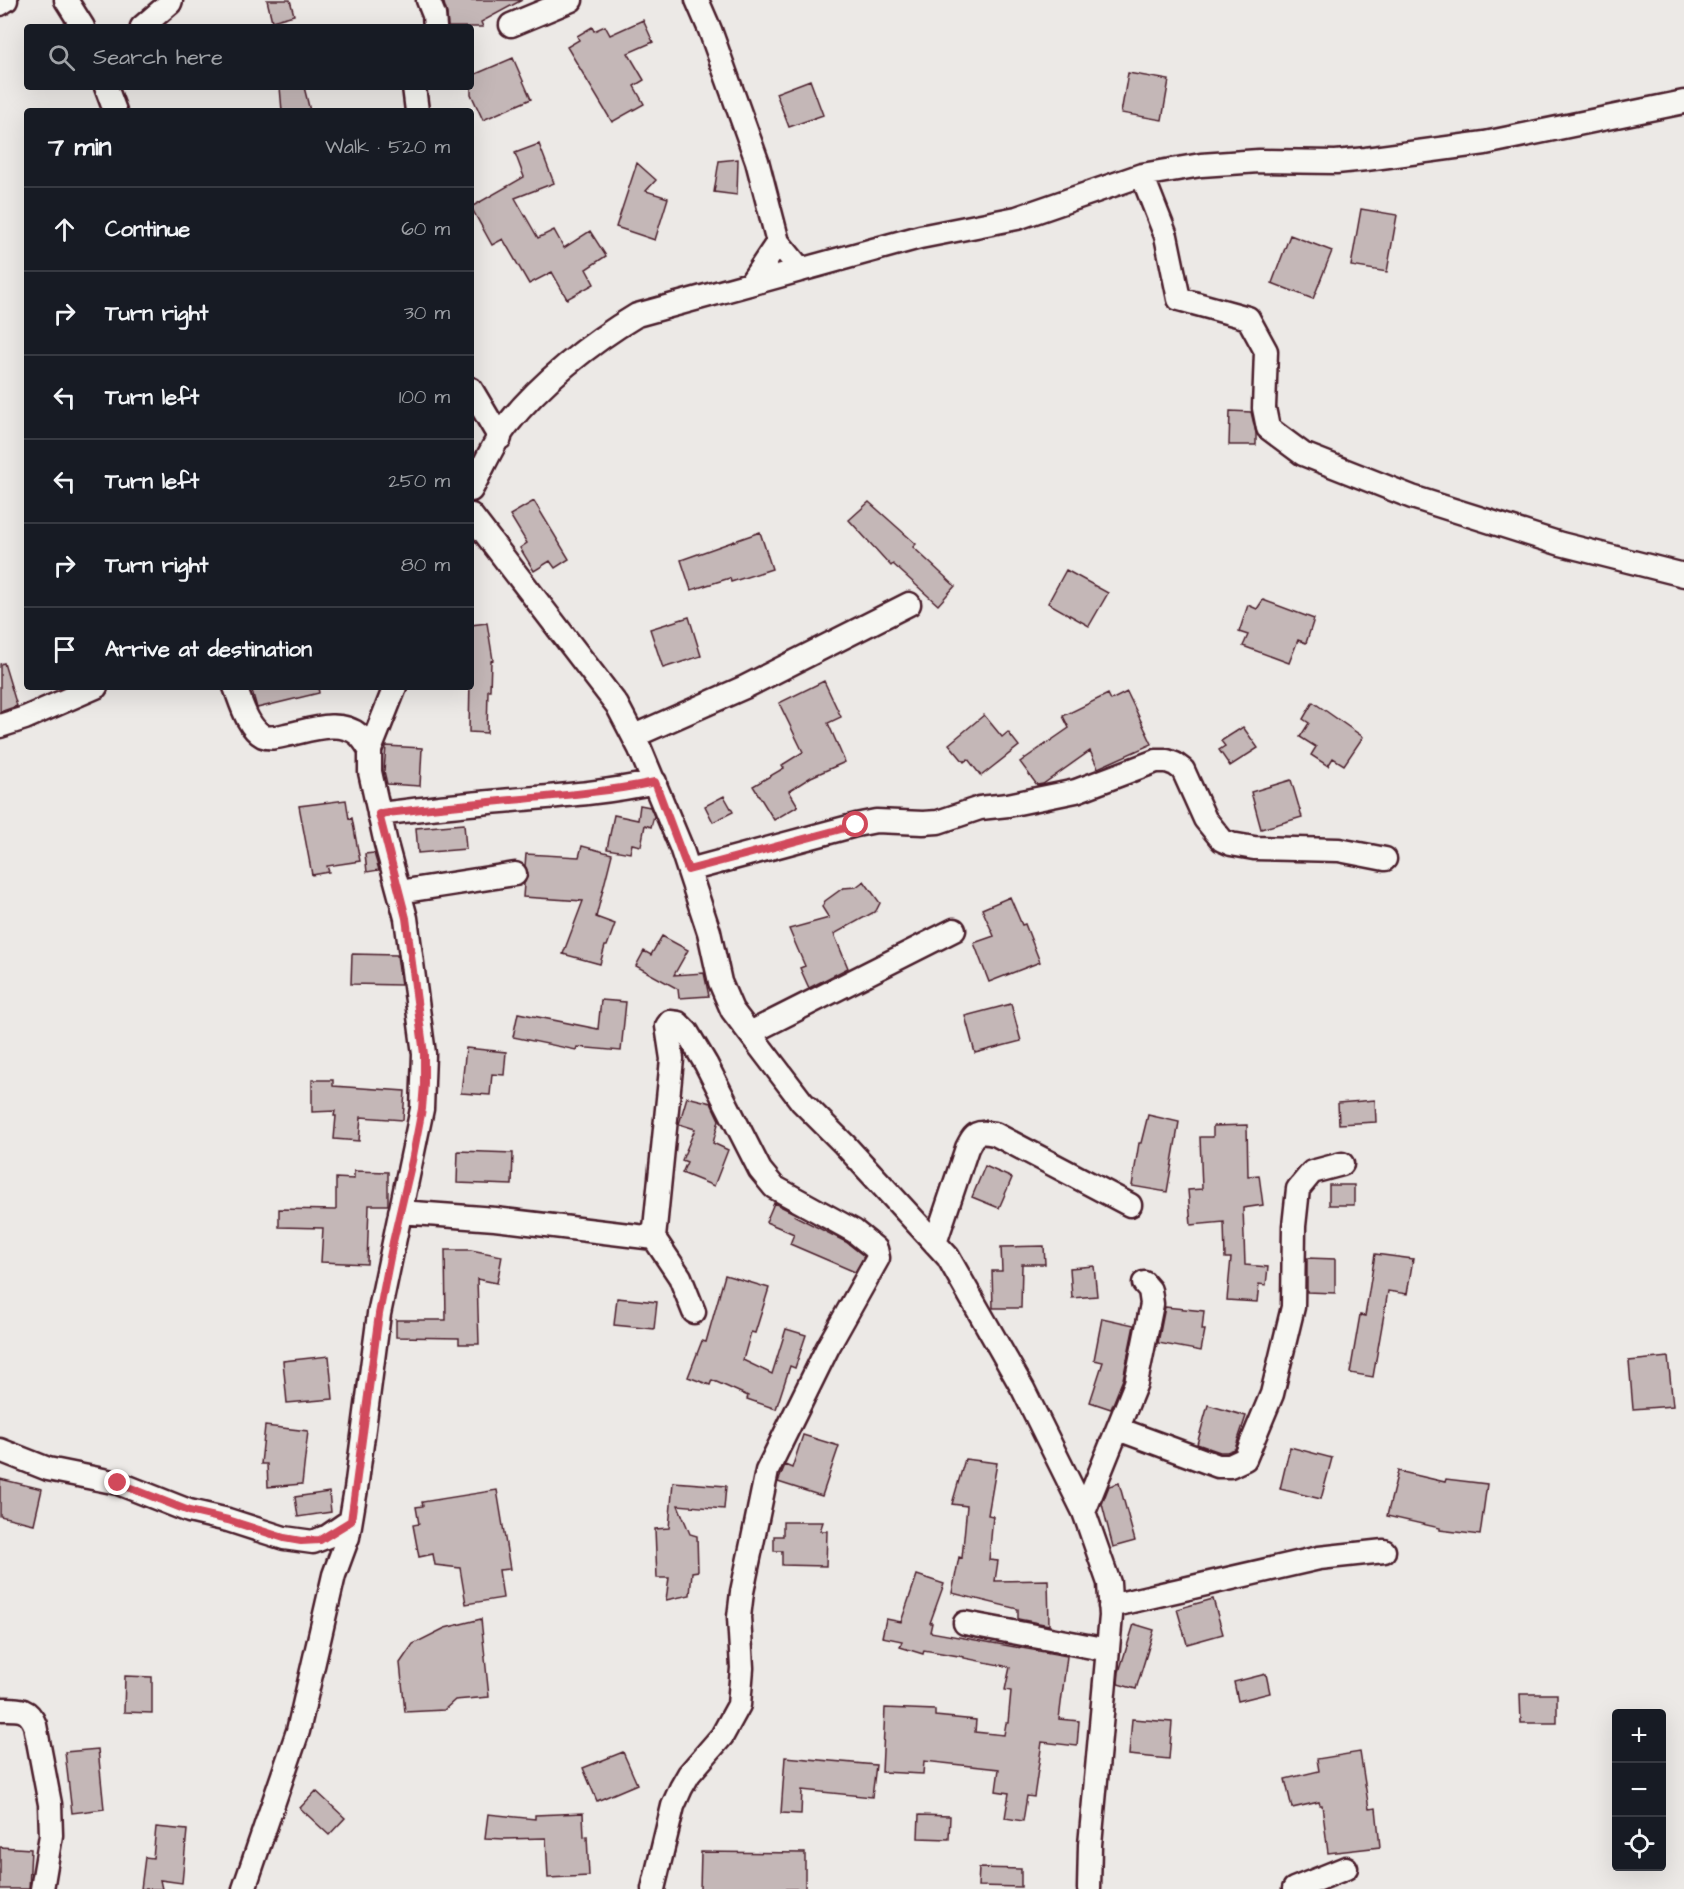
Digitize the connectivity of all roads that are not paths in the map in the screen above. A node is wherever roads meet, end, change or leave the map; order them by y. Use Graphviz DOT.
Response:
graph roads {
  1 [pos="6,0"];
  2 [pos="66,0"];
  3 [pos="171,0"];
  4 [pos="428,0"];
  5 [pos="572,0"];
  6 [pos="697,0"];
  7 [pos="0,4"];
  8 [pos="81,24"];
  9 [pos="145,24"];
  10 [pos="435,24"];
  11 [pos="512,25"];
  12 [pos="107,90"];
  13 [pos="414,90"];
  14 [pos="1684,102"];
  15 [pos="114,108"];
  16 [pos="417,108"];
  17 [pos="1142,175"];
  18 [pos="778,242"];
  19 [pos="801,270"];
  20 [pos="750,284"];
  21 [pos="474,394"];
  22 [pos="500,438"];
  23 [pos="474,485"];
  24 [pos="474,519"];
  25 [pos="1684,575"];
  26 [pos="909,604"];
  27 [pos="89,690"];
  28 [pos="236,690"];
  29 [pos="394,690"];
  30 [pos="0,726"];
  31 [pos="634,736"];
  32 [pos="370,750"];
  33 [pos="655,782"];
  34 [pos="379,814"];
  35 [pos="1385,859"];
  36 [pos="688,870"];
  37 [pos="515,874"];
  38 [pos="399,892"];
  39 [pos="954,930"];
  40 [pos="750,1034"];
  41 [pos="1342,1164"];
  42 [pos="1130,1205"];
  43 [pos="400,1212"];
  44 [pos="654,1238"];
  45 [pos="935,1243"];
  46 [pos="1144,1283"];
  47 [pos="694,1312"];
  48 [pos="1119,1429"];
  49 [pos="0,1450"];
  50 [pos="1084,1512"];
  51 [pos="351,1521"];
  52 [pos="1384,1551"];
  53 [pos="1110,1606"];
  54 [pos="965,1623"];
  55 [pos="1108,1650"];
  56 [pos="0,1710"];
  57 [pos="1346,1868"];
  58 [pos="42,1889"];
  59 [pos="244,1889"];
  60 [pos="653,1889"];
  61 [pos="1089,1889"];
  62 [pos="1294,1889"];
  1 -- 7 [label="street"];
  2 -- 8 [label="street"];
  3 -- 9 [label="street"];
  4 -- 10 [label="street"];
  5 -- 11 [label="street"];
  6 -- 18 [label="street"];
  12 -- 15 [label="street"];
  13 -- 16 [label="street"];
  14 -- 17 [label="street"];
  17 -- 19 [label="street"];
  17 -- 25 [label="street"];
  18 -- 19 [label="street"];
  18 -- 20 [label="street"];
  19 -- 20 [label="street"];
  20 -- 22 [label="street"];
  21 -- 22 [label="street"];
  22 -- 23 [label="street"];
  24 -- 31 [label="street"];
  26 -- 31 [label="street"];
  27 -- 30 [label="street"];
  28 -- 32 [label="street"];
  29 -- 32 [label="street"];
  31 -- 33 [label="street"];
  32 -- 34 [label="street"];
  33 -- 34 [label="street"];
  33 -- 36 [label="street"];
  34 -- 38 [label="street"];
  35 -- 36 [label="street"];
  36 -- 40 [label="street"];
  37 -- 38 [label="street"];
  38 -- 43 [label="street"];
  39 -- 40 [label="street"];
  40 -- 45 [label="street"];
  41 -- 48 [label="street"];
  42 -- 45 [label="street"];
  43 -- 44 [label="street"];
  43 -- 51 [label="street"];
  44 -- 47 [label="street"];
  44 -- 60 [label="street"];
  45 -- 50 [label="street"];
  46 -- 48 [label="street"];
  48 -- 50 [label="street"];
  49 -- 51 [label="street"];
  50 -- 53 [label="street"];
  51 -- 59 [label="street"];
  52 -- 53 [label="street"];
  53 -- 55 [label="street"];
  54 -- 55 [label="street"];
  55 -- 61 [label="street"];
  56 -- 58 [label="street"];
  57 -- 62 [label="street"];
}
